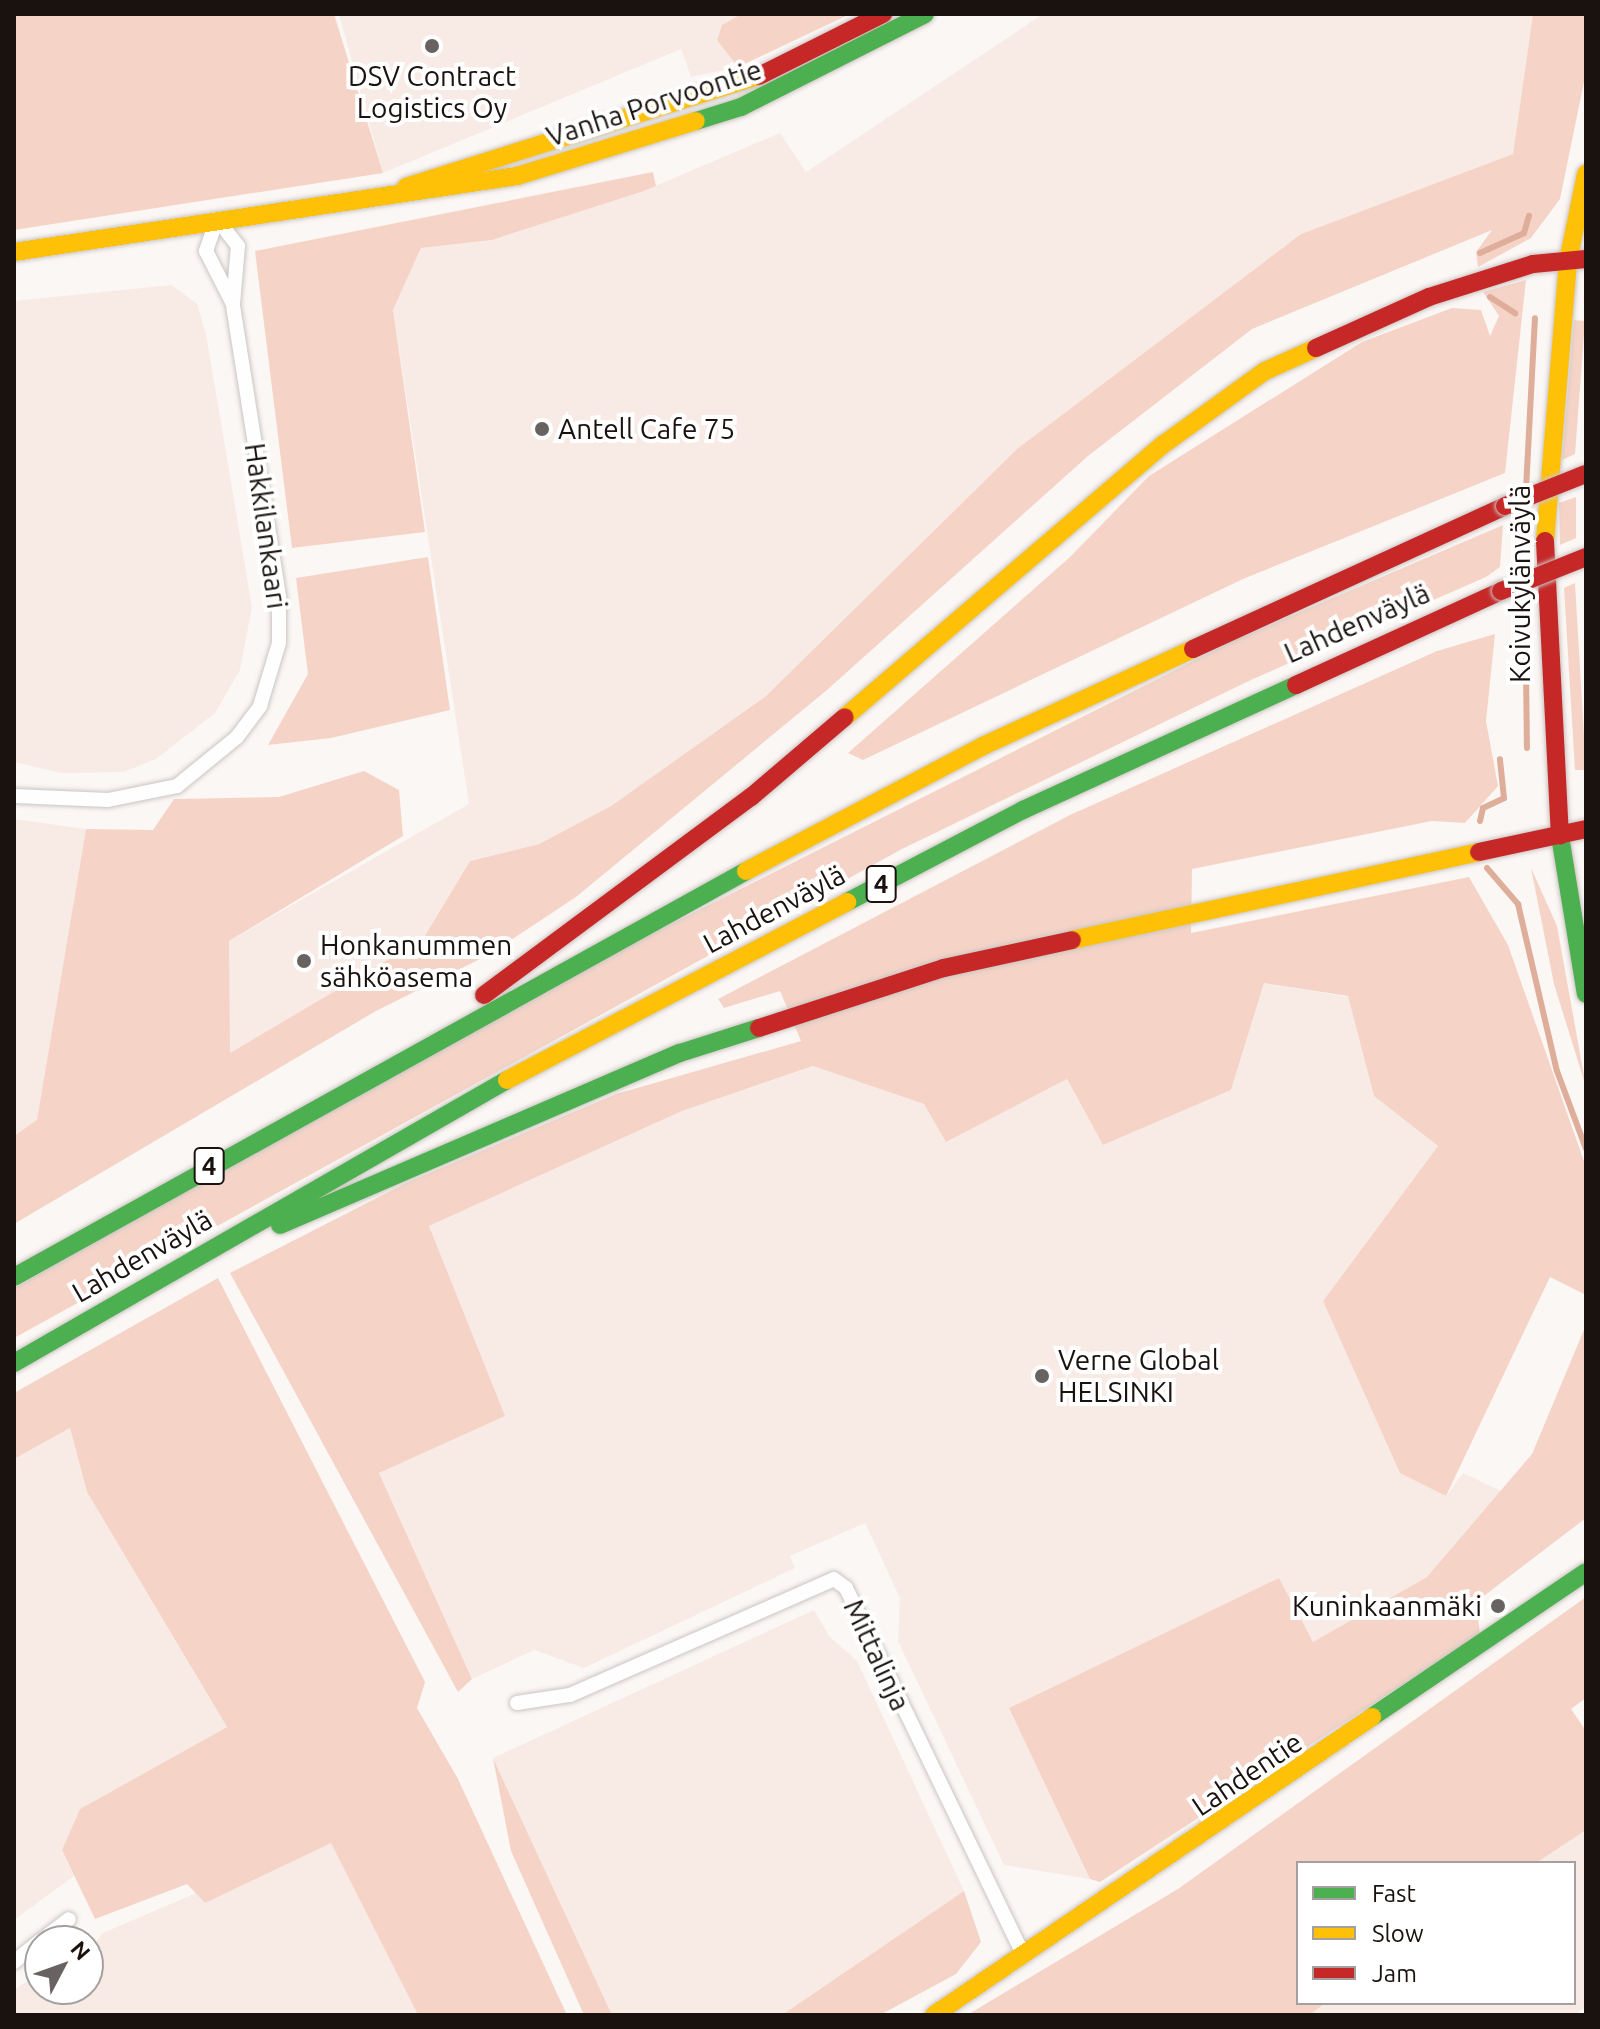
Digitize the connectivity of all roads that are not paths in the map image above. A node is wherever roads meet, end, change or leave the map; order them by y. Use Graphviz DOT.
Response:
graph roads {
  1 [pos="883,14"];
  2 [pos="925,14"];
  3 [pos="1586,174"];
  4 [pos="384,195"];
  5 [pos="217,219"];
  6 [pos="14,252"];
  7 [pos="1577,260"];
  8 [pos="233,304"];
  9 [pos="1586,474"];
  10 [pos="1586,557"];
  11 [pos="14,796"];
  12 [pos="1586,829"];
  13 [pos="1560,836"];
  14 [pos="1586,994"];
  15 [pos="403,1056"];
  16 [pos="14,1277"];
  17 [pos="152,1283"];
  18 [pos="14,1363"];
  19 [pos="1586,1572"];
  20 [pos="517,1703"];
  21 [pos="69,1919"];
  22 [pos="61,1925"];
  23 [pos="1024,1956"];
  24 [pos="934,2015"];
  1 -- 4 [label="main road, Vanha Porvoontie"];
  2 -- 4 [label="main road, Vanha Porvoontie"];
  3 -- 7 [label="main road, Koivukylänväylä"];
  4 -- 5 [label="main road, Vanha Porvoontie"];
  5 -- 6 [label="main road, Vanha Porvoontie"];
  5 -- 8 [label="street, Hakkilankaari"];
  5 -- 8 [label="street, Hakkilankaari"];
  7 -- 13 [label="main road, Koivukylänväylä"];
  7 -- 15 [label="main road"];
  8 -- 11 [label="street, Hakkilankaari"];
  9 -- 15 [label="main road, Lahdenväylä / 4, bridge"];
  10 -- 17 [label="main road, Lahdenväylä / 4, bridge"];
  12 -- 13 [label="main road"];
  13 -- 14 [label="main road, Koivukylänväylä"];
  13 -- 17 [label="main road"];
  15 -- 16 [label="main road, Lahdenväylä / 4"];
  17 -- 18 [label="main road, Lahdenväylä / 4"];
  19 -- 23 [label="main road, Lahdentie"];
  20 -- 23 [label="street, Mittalinja"];
  21 -- 22 [label="street"];
  23 -- 24 [label="main road, Lahdentie"];
}
